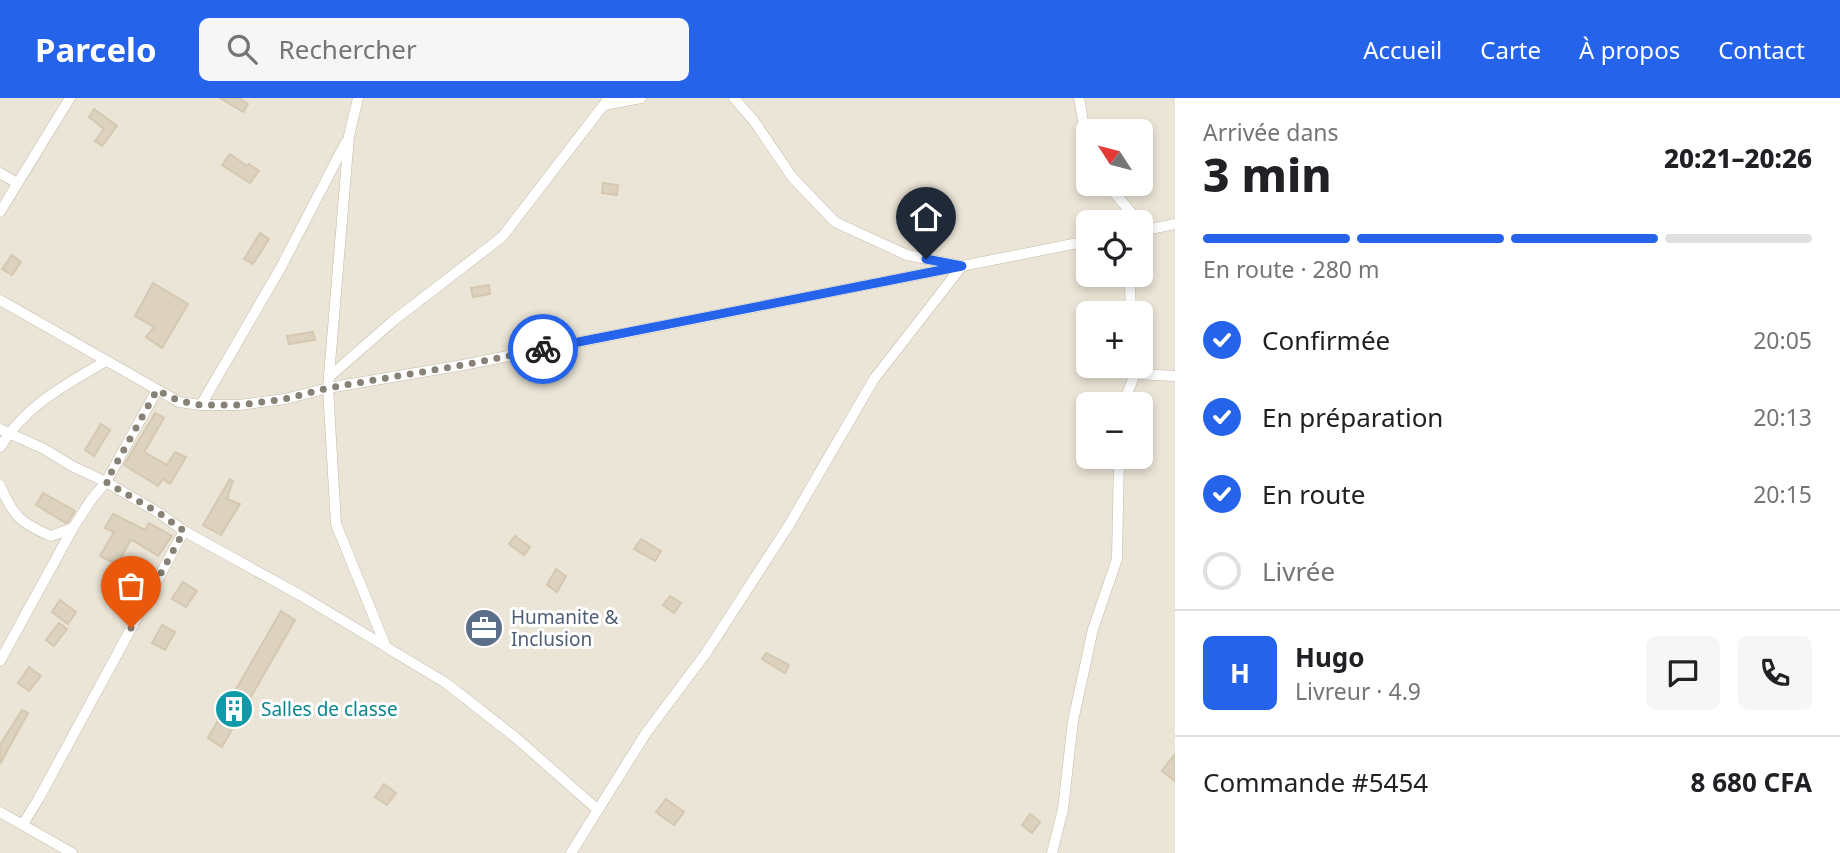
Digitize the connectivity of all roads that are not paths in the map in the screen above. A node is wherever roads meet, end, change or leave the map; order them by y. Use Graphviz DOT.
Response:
graph roads {
  1 [pos="70,98"];
  2 [pos="358,98"];
  3 [pos="641,98"];
  4 [pos="734,98"];
  5 [pos="1079,98"];
  6 [pos="607,102"];
  7 [pos="1083,119"];
  8 [pos="349,136"];
  9 [pos="0,173"];
  10 [pos="18,183"];
  11 [pos="1117,196"];
  12 [pos="1128,210"];
  13 [pos="0,212"];
  14 [pos="1175,224"];
  15 [pos="1153,226"];
  16 [pos="1076,243"];
  17 [pos="962,266"];
  18 [pos="0,300"];
  19 [pos="106,360"];
  20 [pos="1153,373"];
  21 [pos="1175,376"];
  22 [pos="329,377"];
  23 [pos="328,388"];
  24 [pos="157,390"];
  25 [pos="201,405"];
  26 [pos="5,431"];
  27 [pos="0,447"];
  28 [pos="1119,469"];
  29 [pos="106,482"];
  30 [pos="0,485"];
  31 [pos="73,528"];
  32 [pos="184,531"];
  33 [pos="386,647"];
  34 [pos="0,661"];
  35 [pos="598,810"];
  36 [pos="0,811"];
  37 [pos="23,824"];
  38 [pos="72,853"];
  39 [pos="571,853"];
  40 [pos="1052,853"];
  1 -- 10 [label="street"];
  2 -- 8 [label="street"];
  3 -- 6 [label="street"];
  4 -- 17 [label="street"];
  5 -- 7 [label="street"];
  6 -- 22 [label="street"];
  8 -- 22 [label="street"];
  8 -- 25 [label="street"];
  9 -- 10 [label="street"];
  10 -- 13 [label="street"];
  11 -- 12 [label="street"];
  14 -- 15 [label="street"];
  16 -- 17 [label="street"];
  17 -- 23 [label="street"];
  17 -- 35 [label="street"];
  18 -- 19 [label="street"];
  19 -- 24 [label="street"];
  19 -- 26 [label="street"];
  20 -- 21 [label="street"];
  22 -- 23 [label="street"];
  23 -- 25 [label="street"];
  23 -- 33 [label="street"];
  24 -- 25 [label="street"];
  24 -- 29 [label="street"];
  26 -- 27 [label="street"];
  26 -- 29 [label="street"];
  28 -- 40 [label="street"];
  29 -- 31 [label="street"];
  29 -- 32 [label="street"];
  30 -- 31 [label="street"];
  31 -- 34 [label="street"];
  32 -- 33 [label="street"];
  32 -- 37 [label="street"];
  33 -- 35 [label="street"];
  35 -- 39 [label="street"];
  36 -- 37 [label="street"];
  37 -- 38 [label="street"];
}
